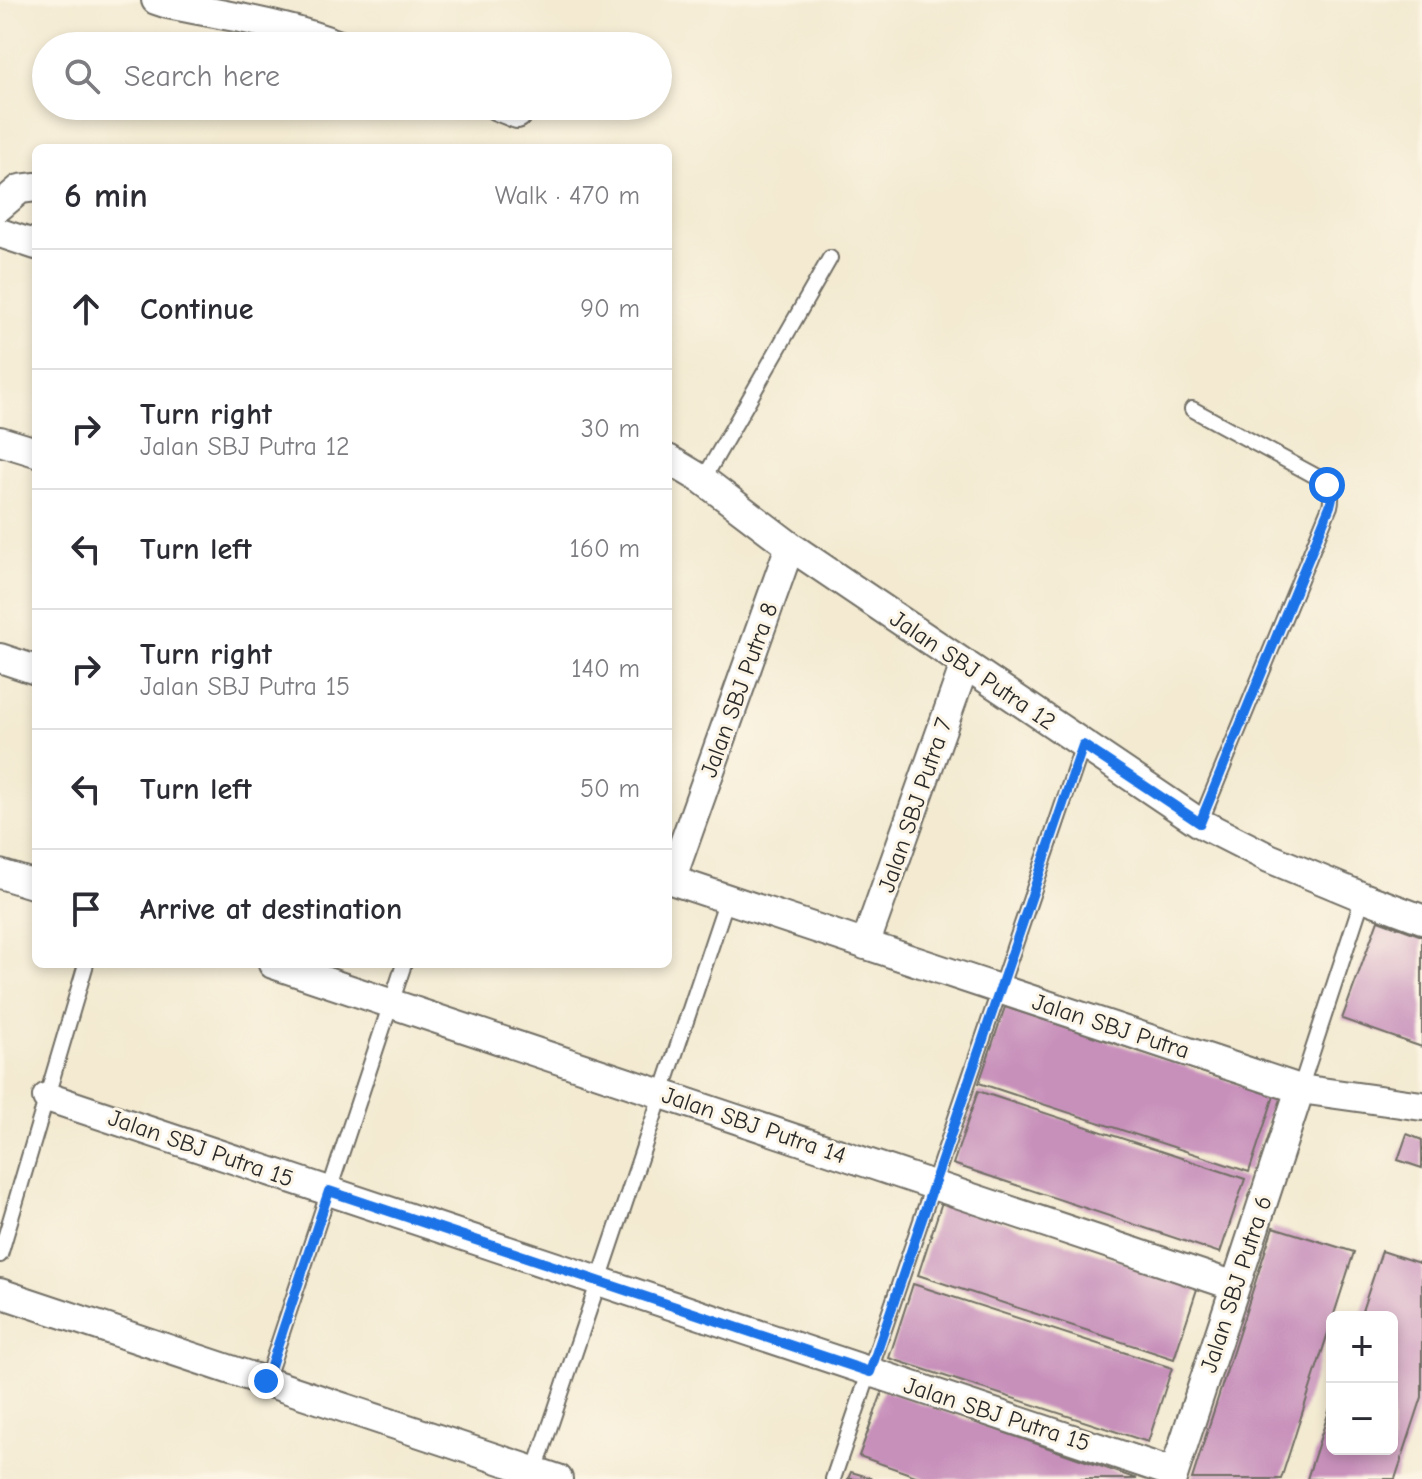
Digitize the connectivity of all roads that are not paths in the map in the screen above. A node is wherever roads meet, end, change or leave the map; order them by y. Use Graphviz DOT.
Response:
graph roads {
  1 [pos="156,0"];
  2 [pos="302,32"];
  3 [pos="32,188"];
  4 [pos="0,206"];
  5 [pos="0,233"];
  6 [pos="32,244"];
  7 [pos="830,258"];
  8 [pos="1192,409"];
  9 [pos="0,441"];
  10 [pos="32,451"];
  11 [pos="672,461"];
  12 [pos="703,480"];
  13 [pos="790,546"];
  14 [pos="0,658"];
  15 [pos="965,664"];
  16 [pos="32,669"];
  17 [pos="1083,745"];
  18 [pos="1200,823"];
  19 [pos="0,874"];
  20 [pos="672,874"];
  21 [pos="672,881"];
  22 [pos="32,884"];
  23 [pos="1363,897"];
  24 [pos="727,899"];
  25 [pos="1422,919"];
  26 [pos="865,945"];
  27 [pos="85,968"];
  28 [pos="285,968"];
  29 [pos="403,968"];
  30 [pos="1000,990"];
  31 [pos="391,1004"];
  32 [pos="1300,1089"];
  33 [pos="662,1094"];
  34 [pos="47,1097"];
  35 [pos="1422,1106"];
  36 [pos="933,1185"];
  37 [pos="329,1191"];
  38 [pos="0,1255"];
  39 [pos="599,1281"];
  40 [pos="1235,1286"];
  41 [pos="0,1293"];
  42 [pos="870,1372"];
  43 [pos="266,1381"];
  44 [pos="546,1475"];
  45 [pos="1173,1476"];
  46 [pos="833,1479"];
  1 -- 2 [label="street"];
  3 -- 4 [label="street"];
  5 -- 6 [label="street"];
  7 -- 12 [label="lane"];
  8 -- 18 [label="lane"];
  9 -- 10 [label="street"];
  11 -- 12 [label="street, Jalan SBJ Putra 12"];
  12 -- 13 [label="street, Jalan SBJ Putra 12"];
  13 -- 15 [label="street, Jalan SBJ Putra 12"];
  13 -- 20 [label="street, Jalan SBJ Putra 8"];
  14 -- 16 [label="street"];
  15 -- 17 [label="street, Jalan SBJ Putra 12"];
  15 -- 26 [label="street, Jalan SBJ Putra 7"];
  17 -- 18 [label="street, Jalan SBJ Putra 12"];
  17 -- 30 [label="lane"];
  18 -- 23 [label="street, Jalan SBJ Putra 12"];
  19 -- 22 [label="street"];
  21 -- 24 [label="street, Jalan SBJ Putra"];
  23 -- 25 [label="street, Jalan SBJ Putra 12"];
  23 -- 32 [label="lane"];
  24 -- 26 [label="street, Jalan SBJ Putra"];
  24 -- 33 [label="lane"];
  26 -- 30 [label="street, Jalan SBJ Putra"];
  27 -- 34 [label="lane"];
  28 -- 31 [label="street, Jalan SBJ Putra 14"];
  29 -- 31 [label="lane"];
  30 -- 32 [label="street, Jalan SBJ Putra"];
  30 -- 36 [label="lane"];
  31 -- 33 [label="street, Jalan SBJ Putra 14"];
  31 -- 37 [label="lane"];
  32 -- 35 [label="street, Jalan SBJ Putra"];
  32 -- 40 [label="street, Jalan SBJ Putra 6"];
  33 -- 36 [label="street, Jalan SBJ Putra 14"];
  33 -- 39 [label="lane"];
  34 -- 37 [label="street, Jalan SBJ Putra 15"];
  34 -- 38 [label="lane"];
  36 -- 40 [label="street, Jalan SBJ Putra 14"];
  36 -- 42 [label="lane"];
  37 -- 39 [label="street, Jalan SBJ Putra 15"];
  37 -- 43 [label="lane"];
  39 -- 42 [label="street, Jalan SBJ Putra 15"];
  39 -- 44 [label="lane"];
  40 -- 45 [label="street, Jalan SBJ Putra 6"];
  41 -- 43 [label="street"];
  42 -- 45 [label="street, Jalan SBJ Putra 15"];
  42 -- 46 [label="lane"];
  43 -- 44 [label="street"];
}
